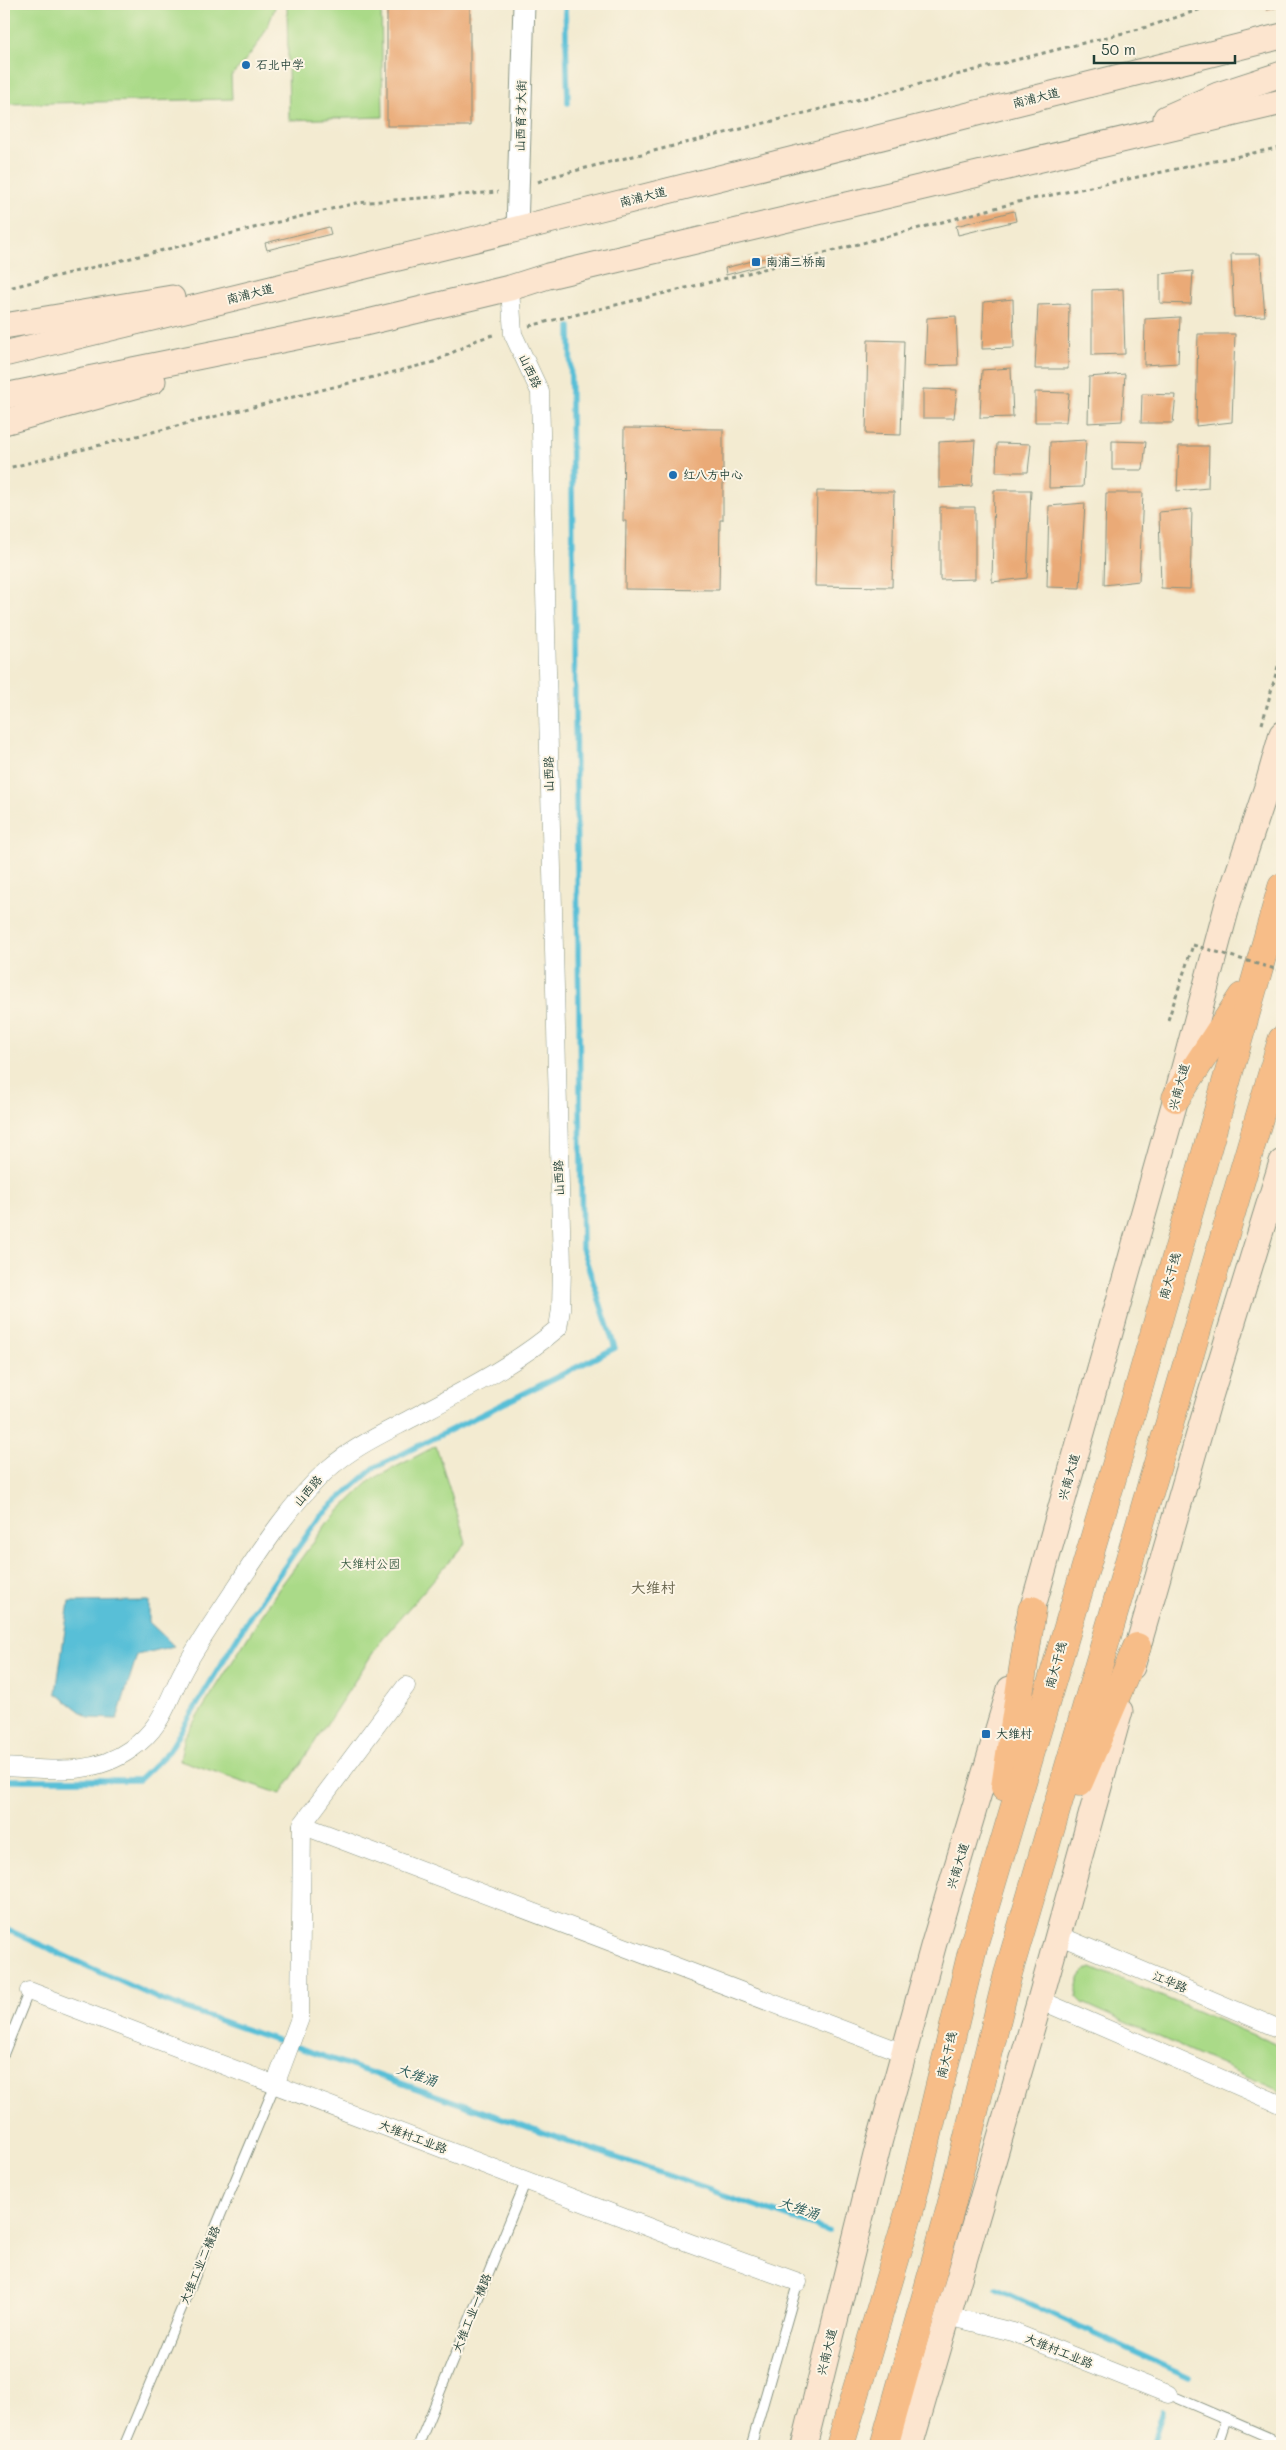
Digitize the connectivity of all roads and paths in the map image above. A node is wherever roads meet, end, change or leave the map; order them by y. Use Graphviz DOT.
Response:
graph roads {
  1 [pos="524,4"];
  2 [pos="1216,4"];
  3 [pos="1282,36"];
  4 [pos="1282,74"];
  5 [pos="1282,102"];
  6 [pos="1113,141"];
  7 [pos="1282,147"];
  8 [pos="535,183"];
  9 [pos="499,192"];
  10 [pos="517,229"];
  11 [pos="366,266"];
  12 [pos="510,288"];
  13 [pos="4,289"];
  14 [pos="360,324"];
  15 [pos="536,324"];
  16 [pos="4,326"];
  17 [pos="477,340"];
  18 [pos="4,354"];
  19 [pos="4,396"];
  20 [pos="4,422"];
  21 [pos="4,469"];
  22 [pos="1282,734"];
  23 [pos="1282,887"];
  24 [pos="1270,973"];
  25 [pos="1168,1020"];
  26 [pos="1282,1040"];
  27 [pos="1176,1098"];
  28 [pos="1282,1162"];
  29 [pos="1032,1610"];
  30 [pos="1138,1647"];
  31 [pos="406,1686"];
  32 [pos="4,1767"];
  33 [pos="302,1825"];
  34 [pos="988,1897"];
  35 [pos="1026,1913"];
  36 [pos="1058,1935"];
  37 [pos="29,1991"];
  38 [pos="1040,2000"];
  39 [pos="1282,2030"];
  40 [pos="4,2053"];
  41 [pos="904,2053"];
  42 [pos="275,2085"];
  43 [pos="1282,2105"];
  44 [pos="526,2180"];
  45 [pos="798,2282"];
  46 [pos="948,2316"];
  47 [pos="1168,2394"];
  48 [pos="1226,2419"];
  49 [pos="1282,2443"];
  50 [pos="124,2446"];
  51 [pos="418,2446"];
  52 [pos="751,2446"];
  53 [pos="804,2446"];
  54 [pos="840,2446"];
  55 [pos="884,2446"];
  56 [pos="910,2446"];
  57 [pos="1217,2446"];
  1 -- 10 [label="street, 山西育才大街"];
  2 -- 8 [label="path"];
  3 -- 10 [label="main road, 南浦大道"];
  4 -- 6 [label="main road"];
  5 -- 6 [label="main road"];
  6 -- 12 [label="main road"];
  7 -- 15 [label="path"];
  9 -- 13 [label="path"];
  10 -- 11 [label="main road, 南浦大道"];
  11 -- 16 [label="main road"];
  11 -- 18 [label="main road, 南浦大道"];
  12 -- 14 [label="main road"];
  12 -- 32 [label="street, 山西路"];
  14 -- 19 [label="main road"];
  14 -- 20 [label="main road"];
  17 -- 21 [label="path"];
  22 -- 27 [label="main road, 兴南大道"];
  23 -- 24 [label="highway, 南大干线"];
  24 -- 25 [label="path, bridge"];
  24 -- 27 [label="highway"];
  24 -- 34 [label="highway, 南大干线"];
  26 -- 35 [label="highway"];
  27 -- 29 [label="main road, 兴南大道"];
  28 -- 30 [label="main road"];
  29 -- 34 [label="highway"];
  29 -- 41 [label="main road, 兴南大道"];
  30 -- 35 [label="highway"];
  30 -- 36 [label="main road"];
  31 -- 33 [label="street"];
  33 -- 41 [label="street"];
  33 -- 42 [label="street"];
  34 -- 54 [label="highway, 南大干线"];
  35 -- 55 [label="highway"];
  36 -- 38 [label="main road"];
  36 -- 39 [label="street, 江华路"];
  37 -- 40 [label="lane"];
  37 -- 42 [label="street, 大维村工业路"];
  38 -- 43 [label="street"];
  38 -- 46 [label="main road"];
  41 -- 53 [label="main road, 兴南大道"];
  42 -- 44 [label="street, 大维村工业路"];
  42 -- 50 [label="lane, 大维工业二横路"];
  44 -- 45 [label="street, 大维村工业路"];
  44 -- 51 [label="lane, 大维工业一横路"];
  45 -- 52 [label="lane"];
  46 -- 47 [label="street, 大维村工业路"];
  46 -- 56 [label="main road"];
  47 -- 48 [label="lane"];
  48 -- 49 [label="lane"];
  48 -- 57 [label="lane"];
}
